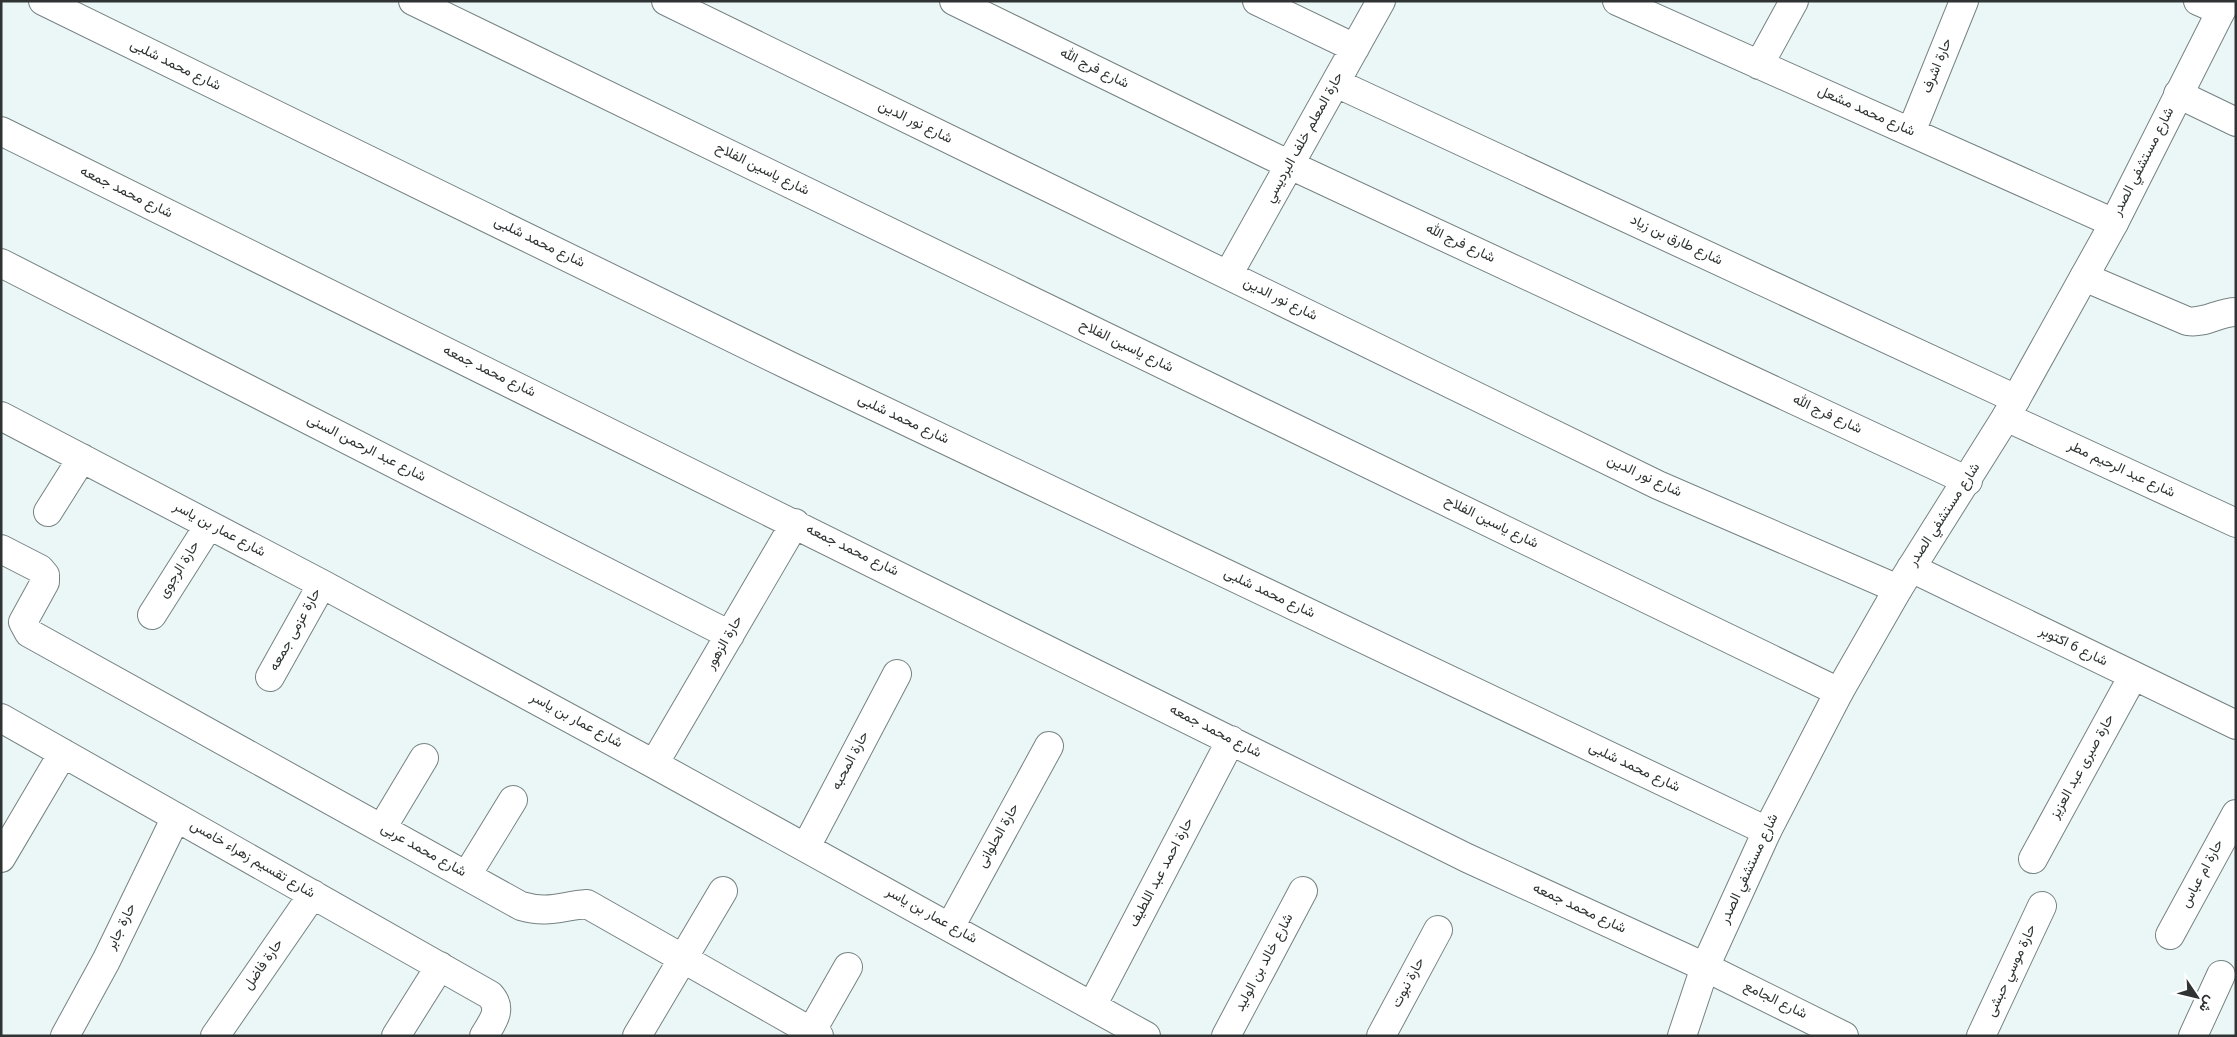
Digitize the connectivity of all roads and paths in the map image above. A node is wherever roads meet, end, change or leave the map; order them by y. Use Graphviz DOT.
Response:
graph roads {
  1 [pos="43,1"];
  2 [pos="413,1"];
  3 [pos="666,1"];
  4 [pos="954,1"];
  5 [pos="1257,1"];
  6 [pos="1381,1"];
  7 [pos="1617,1"];
  8 [pos="1794,1"];
  9 [pos="1964,1"];
  10 [pos="2215,4"];
  11 [pos="1355,48"];
  12 [pos="1760,65"];
  13 [pos="1336,83"];
  14 [pos="2178,94"];
  15 [pos="2236,122"];
  16 [pos="1,131"];
  17 [pos="1910,132"];
  18 [pos="1290,165"];
  19 [pos="2114,222"];
  20 [pos="1,263"];
  21 [pos="1228,275"];
  22 [pos="2084,277"];
  23 [pos="2236,312"];
  24 [pos="2011,408"];
  25 [pos="1,416"];
  26 [pos="82,458"];
  27 [pos="1968,481"];
  28 [pos="48,512"];
  29 [pos="2236,522"];
  30 [pos="795,523"];
  31 [pos="209,525"];
  32 [pos="1,549"];
  33 [pos="1905,578"];
  34 [pos="322,584"];
  35 [pos="152,615"];
  36 [pos="730,634"];
  37 [pos="897,674"];
  38 [pos="2133,676"];
  39 [pos="270,677"];
  40 [pos="1839,692"];
  41 [pos="1,718"];
  42 [pos="2236,725"];
  43 [pos="1232,740"];
  44 [pos="1048,746"];
  45 [pos="64,753"];
  46 [pos="424,758"];
  47 [pos="654,764"];
  48 [pos="514,800"];
  49 [pos="2236,814"];
  50 [pos="176,817"];
  51 [pos="382,828"];
  52 [pos="1767,831"];
  53 [pos="806,847"];
  54 [pos="1,858"];
  55 [pos="2033,859"];
  56 [pos="467,875"];
  57 [pos="723,891"];
  58 [pos="1303,891"];
  59 [pos="313,894"];
  60 [pos="2042,906"];
  61 [pos="950,927"];
  62 [pos="1438,930"];
  63 [pos="2170,934"];
  64 [pos="681,958"];
  65 [pos="440,966"];
  66 [pos="848,967"];
  67 [pos="1705,967"];
  68 [pos="2221,974"];
  69 [pos="1092,1006"];
  70 [pos="816,1035"];
  71 [pos="65,1036"];
  72 [pos="215,1036"];
  73 [pos="396,1036"];
  74 [pos="484,1036"];
  75 [pos="637,1036"];
  76 [pos="1146,1036"];
  77 [pos="1226,1036"];
  78 [pos="1381,1036"];
  79 [pos="1682,1036"];
  80 [pos="1844,1036"];
  81 [pos="1981,1036"];
  82 [pos="2193,1036"];
  1 -- 52 [label="street, شارع محمد شلبى"];
  2 -- 40 [label="street, شارع ياسين الفلاح"];
  3 -- 21 [label="street, شارع نور الدين"];
  4 -- 18 [label="street, شارع فرج الله"];
  5 -- 11 [label="street"];
  6 -- 11 [label="street, حارة المعلم خلف البرديسي"];
  7 -- 12 [label="street, شارع محمد مشعل"];
  8 -- 12 [label="street"];
  9 -- 17 [label="street, حارة اشرف"];
  10 -- 14 [label="street, شارع مستشفي الصدر"];
  11 -- 13 [label="street, حارة المعلم خلف البرديسي"];
  12 -- 17 [label="street, شارع محمد مشعل"];
  13 -- 18 [label="street, حارة المعلم خلف البرديسي"];
  13 -- 24 [label="street, شارع طارق بن زياد"];
  14 -- 15 [label="street"];
  14 -- 19 [label="street, شارع مستشفي الصدر"];
  16 -- 30 [label="street, شارع محمد جمعه"];
  17 -- 19 [label="street, شارع محمد مشعل"];
  18 -- 21 [label="street, حارة المعلم خلف البرديسي"];
  18 -- 27 [label="street, شارع فرج الله"];
  19 -- 22 [label="street, شارع مستشفي الصدر"];
  20 -- 36 [label="street, شارع عبد الرحمن السنى"];
  21 -- 33 [label="street, شارع نور الدين"];
  22 -- 23 [label="street"];
  22 -- 24 [label="street, شارع مستشفي الصدر"];
  24 -- 27 [label="street, شارع مستشفي الصدر"];
  24 -- 29 [label="street, شارع عبد الرحيم مطر"];
  25 -- 26 [label="street, شارع عمار بن ياسر"];
  26 -- 28 [label="street"];
  26 -- 31 [label="street, شارع عمار بن ياسر"];
  27 -- 33 [label="street, شارع مستشفي الصدر"];
  30 -- 36 [label="street, حارة الزهور"];
  30 -- 43 [label="street, شارع محمد جمعه"];
  31 -- 34 [label="street, شارع عمار بن ياسر"];
  31 -- 35 [label="street, حارة الرجوى"];
  32 -- 51 [label="street, شارع محمد عربى"];
  33 -- 38 [label="street, شارع 6 اكتوبر"];
  33 -- 40 [label="street, شارع مستشفي الصدر"];
  34 -- 39 [label="street, حارة عزمى جمعه"];
  34 -- 47 [label="street, شارع عمار بن ياسر"];
  36 -- 47 [label="street, حارة الزهور"];
  37 -- 53 [label="street, حارة المحبه"];
  38 -- 42 [label="street, شارع 6 اكتوبر"];
  38 -- 55 [label="street, حارة صبرى عبد العزيز"];
  40 -- 52 [label="street, شارع مستشفي الصدر"];
  41 -- 45 [label="street, شارع تقسيم زهراء خامس"];
  43 -- 67 [label="street, شارع محمد جمعه"];
  43 -- 69 [label="street, حارة احمد عبد اللطيف"];
  44 -- 61 [label="street, حارة الحلوانى"];
  45 -- 50 [label="street, شارع تقسيم زهراء خامس"];
  45 -- 54 [label="street"];
  46 -- 51 [label="street"];
  47 -- 53 [label="street, شارع عمار بن ياسر"];
  48 -- 56 [label="street"];
  49 -- 63 [label="street, حارة ام عباس"];
  50 -- 59 [label="street, شارع تقسيم زهراء خامس"];
  50 -- 71 [label="street, حارة جابر"];
  51 -- 56 [label="street, شارع محمد عربى"];
  52 -- 67 [label="street, شارع مستشفي الصدر"];
  53 -- 61 [label="street, شارع عمار بن ياسر"];
  56 -- 64 [label="street, شارع محمد عربى"];
  57 -- 64 [label="street"];
  58 -- 77 [label="street, شارع خالد بن الوليد"];
  59 -- 65 [label="street, شارع تقسيم زهراء خامس"];
  59 -- 72 [label="street, حارة فاضل"];
  60 -- 81 [label="street, حارة موسي حبشى"];
  61 -- 69 [label="street, شارع عمار بن ياسر"];
  62 -- 78 [label="street, حارة نبوت"];
  64 -- 70 [label="street, شارع محمد عربى"];
  64 -- 75 [label="street"];
  65 -- 73 [label="street"];
  65 -- 74 [label="street, شارع تقسيم زهراء خامس"];
  66 -- 70 [label="street"];
  67 -- 79 [label="street, شارع مستشفي الصدر"];
  67 -- 80 [label="street, شارع الجامع"];
  68 -- 82 [label="street"];
  69 -- 76 [label="street, شارع عمار بن ياسر"];
}
